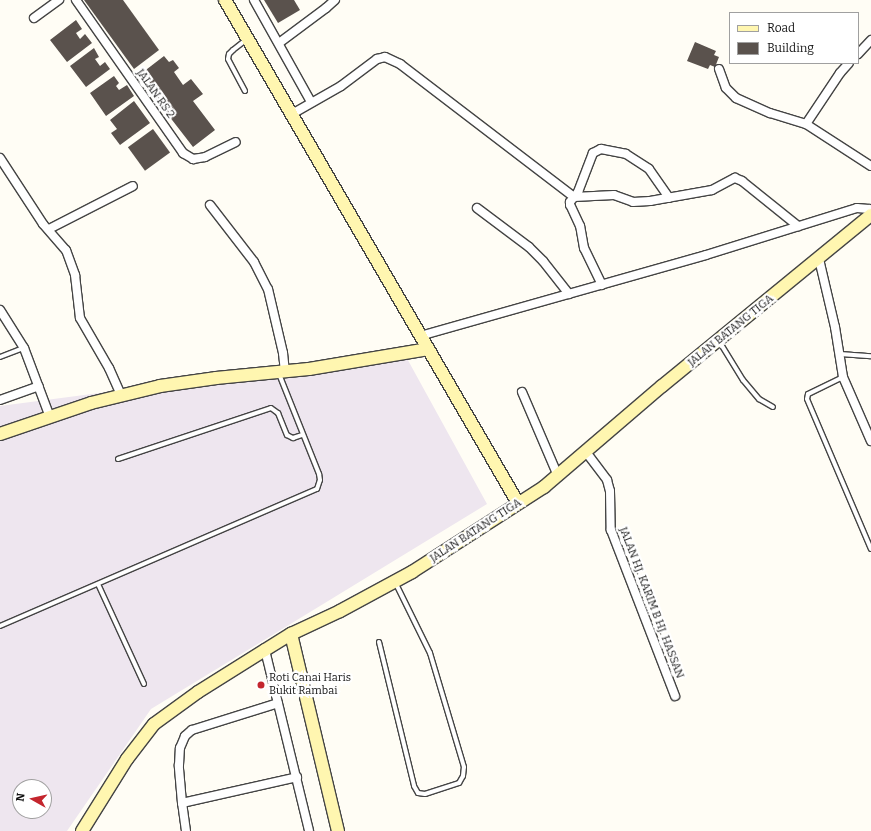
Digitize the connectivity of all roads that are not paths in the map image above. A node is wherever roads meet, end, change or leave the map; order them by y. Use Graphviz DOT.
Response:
graph roads {
  1 [pos="59,0"];
  2 [pos="76,0"];
  3 [pos="225,0"];
  4 [pos="254,0"];
  5 [pos="334,0"];
  6 [pos="34,18"];
  7 [pos="248,39"];
  8 [pos="871,40"];
  9 [pos="279,43"];
  10 [pos="859,53"];
  11 [pos="848,64"];
  12 [pos="719,70"];
  13 [pos="245,91"];
  14 [pos="311,102"];
  15 [pos="292,114"];
  16 [pos="806,124"];
  17 [pos="236,142"];
  18 [pos="0,158"];
  19 [pos="871,166"];
  20 [pos="134,186"];
  21 [pos="574,197"];
  22 [pos="669,198"];
  23 [pos="210,205"];
  24 [pos="477,208"];
  25 [pos="871,212"];
  26 [pos="871,215"];
  27 [pos="798,226"];
  28 [pos="49,229"];
  29 [pos="819,259"];
  30 [pos="602,285"];
  31 [pos="569,294"];
  32 [pos="0,310"];
  33 [pos="3,320"];
  34 [pos="420,336"];
  35 [pos="719,340"];
  36 [pos="24,348"];
  37 [pos="428,349"];
  38 [pos="840,354"];
  39 [pos="871,356"];
  40 [pos="0,357"];
  41 [pos="282,372"];
  42 [pos="843,377"];
  43 [pos="39,386"];
  44 [pos="522,392"];
  45 [pos="121,395"];
  46 [pos="0,400"];
  47 [pos="773,407"];
  48 [pos="50,417"];
  49 [pos="0,434"];
  50 [pos="302,435"];
  51 [pos="871,441"];
  52 [pos="586,452"];
  53 [pos="118,459"];
  54 [pos="558,476"];
  55 [pos="518,503"];
  56 [pos="871,550"];
  57 [pos="395,582"];
  58 [pos="98,584"];
  59 [pos="0,626"];
  60 [pos="291,634"];
  61 [pos="379,642"];
  62 [pos="265,650"];
  63 [pos="144,684"];
  64 [pos="676,696"];
  65 [pos="278,703"];
  66 [pos="297,777"];
  67 [pos="182,803"];
  68 [pos="82,831"];
  69 [pos="186,831"];
  70 [pos="309,831"];
  71 [pos="338,831"];
  1 -- 6 [label="street"];
  2 -- 17 [label="street, JALAN RS 2"];
  3 -- 7 [label="street"];
  4 -- 9 [label="street"];
  5 -- 9 [label="street"];
  7 -- 13 [label="lane"];
  7 -- 15 [label="street"];
  8 -- 10 [label="street"];
  9 -- 14 [label="street"];
  11 -- 16 [label="street"];
  12 -- 16 [label="street"];
  14 -- 15 [label="street"];
  14 -- 21 [label="street"];
  15 -- 34 [label="street"];
  16 -- 19 [label="street"];
  18 -- 28 [label="street"];
  20 -- 28 [label="street"];
  21 -- 22 [label="street"];
  21 -- 22 [label="street"];
  21 -- 30 [label="street"];
  22 -- 27 [label="street"];
  23 -- 41 [label="street"];
  24 -- 31 [label="street"];
  25 -- 27 [label="street"];
  26 -- 29 [label="street, JALAN BATANG TIGA"];
  27 -- 30 [label="street"];
  28 -- 45 [label="street"];
  29 -- 35 [label="street, JALAN BATANG TIGA"];
  29 -- 38 [label="street"];
  30 -- 31 [label="street"];
  31 -- 34 [label="street"];
  32 -- 33 [label="street"];
  33 -- 36 [label="street"];
  34 -- 37 [label="street"];
  35 -- 47 [label="lane"];
  35 -- 52 [label="street, JALAN BATANG TIGA"];
  36 -- 40 [label="lane"];
  36 -- 43 [label="street"];
  37 -- 41 [label="street"];
  37 -- 55 [label="street"];
  38 -- 39 [label="lane"];
  38 -- 42 [label="street"];
  41 -- 45 [label="street"];
  41 -- 50 [label="lane"];
  42 -- 51 [label="street"];
  42 -- 56 [label="lane"];
  43 -- 46 [label="street"];
  43 -- 48 [label="street"];
  44 -- 54 [label="street"];
  45 -- 48 [label="street"];
  48 -- 49 [label="street"];
  50 -- 53 [label="lane"];
  50 -- 58 [label="lane"];
  52 -- 54 [label="street, JALAN BATANG TIGA"];
  52 -- 64 [label="street, JALAN HJ. KARIM B HJ. HASSAN"];
  54 -- 55 [label="street, JALAN BATANG TIGA"];
  55 -- 57 [label="street, JALAN BATANG TIGA"];
  57 -- 60 [label="street, JALAN BATANG TIGA"];
  57 -- 61 [label="lane"];
  58 -- 59 [label="lane"];
  58 -- 63 [label="lane"];
  60 -- 62 [label="street, JALAN BATANG TIGA"];
  60 -- 71 [label="street"];
  62 -- 65 [label="street"];
  62 -- 68 [label="street, JALAN BATANG TIGA"];
  65 -- 66 [label="street"];
  65 -- 67 [label="street"];
  66 -- 67 [label="street"];
  66 -- 70 [label="street"];
  67 -- 69 [label="street"];
}
